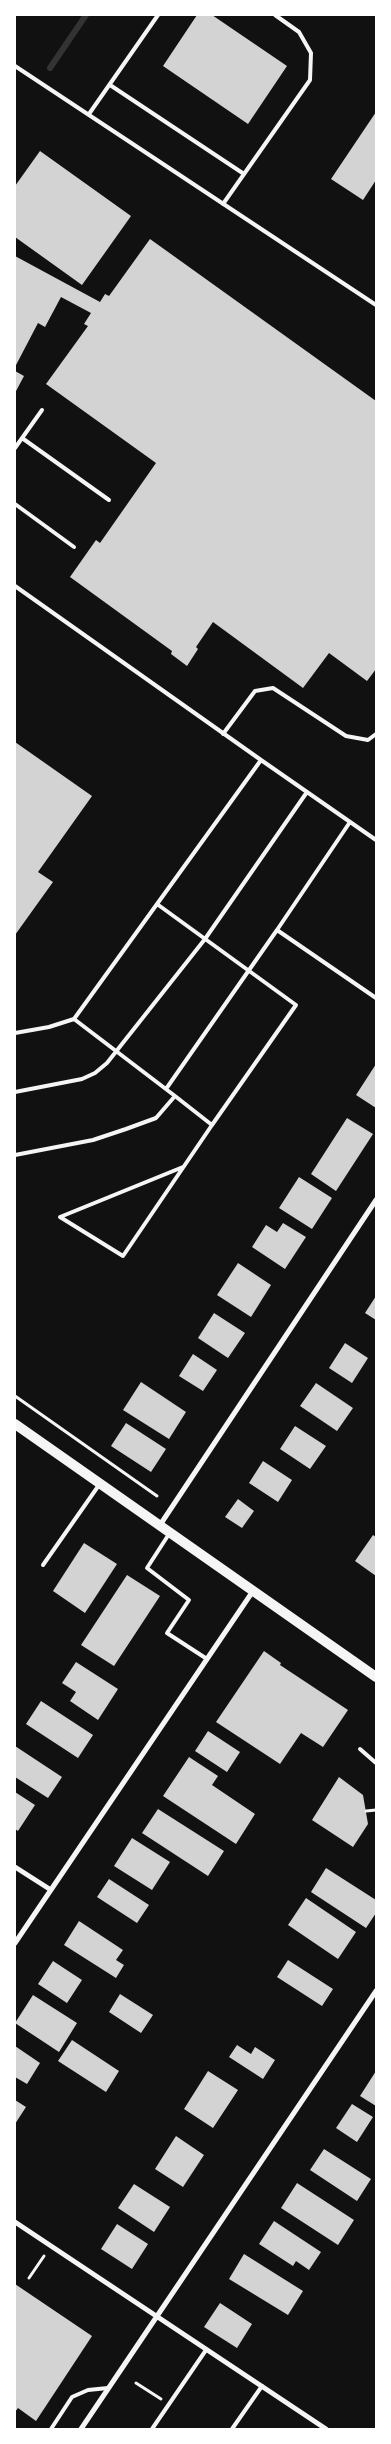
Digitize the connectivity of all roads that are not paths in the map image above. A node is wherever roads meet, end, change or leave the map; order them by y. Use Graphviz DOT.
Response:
graph roads {
  1 [pos="158,15"];
  2 [pos="274,15"];
  3 [pos="15,66"];
  4 [pos="110,85"];
  5 [pos="89,114"];
  6 [pos="244,174"];
  7 [pos="223,204"];
  8 [pos="376,305"];
  9 [pos="42,410"];
  10 [pos="22,438"];
  11 [pos="15,448"];
  12 [pos="109,500"];
  13 [pos="15,504"];
  14 [pos="74,547"];
  15 [pos="15,586"];
  16 [pos="223,734"];
  17 [pos="376,734"];
  18 [pos="261,760"];
  19 [pos="307,792"];
  20 [pos="350,822"];
  21 [pos="376,840"];
  22 [pos="158,904"];
  23 [pos="277,930"];
  24 [pos="205,939"];
  25 [pos="248,970"];
  26 [pos="376,998"];
  27 [pos="74,1019"];
  28 [pos="15,1033"];
  29 [pos="116,1052"];
  30 [pos="166,1089"];
  31 [pos="15,1092"];
  32 [pos="175,1096"];
  33 [pos="212,1125"];
  34 [pos="15,1155"];
  35 [pos="183,1168"];
  36 [pos="376,1200"];
  37 [pos="15,1424"];
  38 [pos="100,1483"];
  39 [pos="160,1524"];
  40 [pos="170,1531"];
  41 [pos="43,1565"];
  42 [pos="253,1591"];
  43 [pos="207,1659"];
  44 [pos="376,1677"];
  45 [pos="360,1749"];
  46 [pos="376,1763"];
  47 [pos="15,1867"];
  48 [pos="51,1890"];
  49 [pos="15,1943"];
  50 [pos="376,1990"];
  51 [pos="15,2222"];
  52 [pos="157,2316"];
  53 [pos="206,2350"];
  54 [pos="262,2386"];
  55 [pos="108,2388"];
  56 [pos="51,2429"];
  57 [pos="81,2429"];
  58 [pos="152,2429"];
  59 [pos="232,2429"];
  60 [pos="326,2429"];
  1 -- 4 [label="lane"];
  2 -- 6 [label="lane"];
  3 -- 5 [label="lane"];
  4 -- 5 [label="lane"];
  4 -- 6 [label="lane"];
  5 -- 7 [label="lane"];
  6 -- 7 [label="lane"];
  7 -- 8 [label="lane"];
  9 -- 10 [label="lane"];
  10 -- 11 [label="lane"];
  10 -- 12 [label="lane"];
  13 -- 14 [label="lane"];
  15 -- 16 [label="lane"];
  16 -- 17 [label="lane"];
  16 -- 18 [label="lane"];
  18 -- 19 [label="lane"];
  18 -- 22 [label="lane"];
  19 -- 20 [label="lane"];
  19 -- 24 [label="lane"];
  20 -- 21 [label="lane"];
  20 -- 23 [label="lane"];
  22 -- 24 [label="lane"];
  22 -- 27 [label="lane"];
  23 -- 25 [label="lane"];
  23 -- 26 [label="lane"];
  24 -- 25 [label="lane"];
  24 -- 29 [label="lane"];
  25 -- 30 [label="lane"];
  25 -- 33 [label="lane"];
  27 -- 28 [label="lane"];
  27 -- 29 [label="lane"];
  29 -- 30 [label="lane"];
  29 -- 31 [label="lane"];
  30 -- 32 [label="lane"];
  32 -- 33 [label="lane"];
  32 -- 34 [label="lane"];
  33 -- 35 [label="lane"];
  35 -- 35 [label="lane"];
  36 -- 39 [label="street"];
  37 -- 38 [label="main road"];
  38 -- 39 [label="main road"];
  38 -- 41 [label="lane"];
  39 -- 40 [label="main road"];
  40 -- 42 [label="main road"];
  40 -- 43 [label="lane"];
  42 -- 43 [label="street"];
  42 -- 44 [label="main road"];
  43 -- 48 [label="street"];
  45 -- 46 [label="lane"];
  47 -- 48 [label="street"];
  48 -- 49 [label="street"];
  50 -- 52 [label="street"];
  51 -- 52 [label="street"];
  52 -- 53 [label="street"];
  52 -- 55 [label="street"];
  53 -- 54 [label="street"];
  53 -- 58 [label="lane"];
  54 -- 59 [label="lane"];
  54 -- 60 [label="street"];
  55 -- 56 [label="lane"];
  55 -- 57 [label="street"];
}
